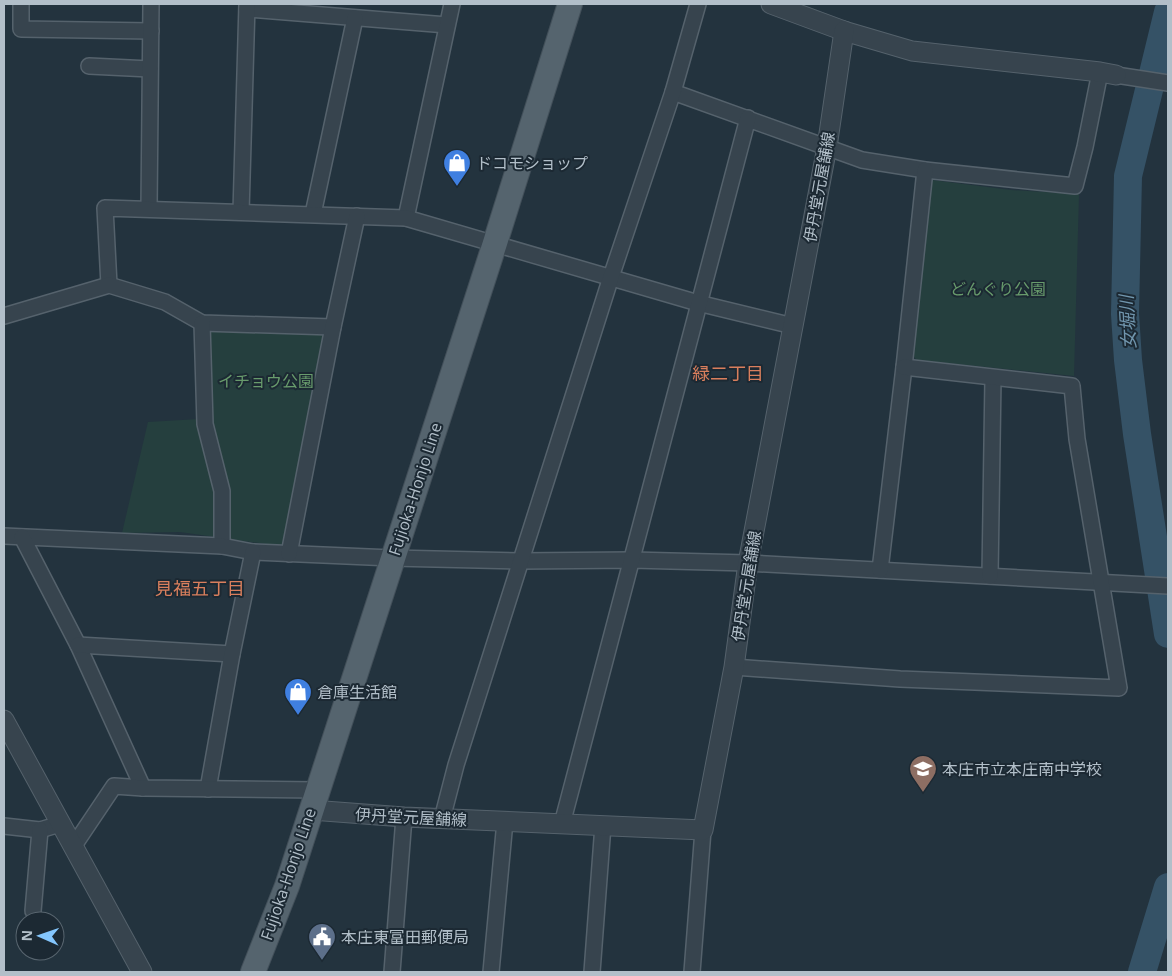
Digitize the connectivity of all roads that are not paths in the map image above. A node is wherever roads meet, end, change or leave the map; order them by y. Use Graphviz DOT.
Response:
graph roads {
  1 [pos="21,4"];
  2 [pos="151,4"];
  3 [pos="452,4"];
  4 [pos="570,4"];
  5 [pos="698,4"];
  6 [pos="771,4"];
  7 [pos="247,6"];
  8 [pos="356,18"];
  9 [pos="447,25"];
  10 [pos="151,31"];
  11 [pos="844,31"];
  12 [pos="89,66"];
  13 [pos="150,69"];
  14 [pos="1108,73"];
  15 [pos="1165,83"];
  16 [pos="673,92"];
  17 [pos="748,118"];
  18 [pos="827,147"];
  19 [pos="925,170"];
  20 [pos="149,208"];
  21 [pos="241,212"];
  22 [pos="312,214"];
  23 [pos="357,216"];
  24 [pos="406,218"];
  25 [pos="495,243"];
  26 [pos="611,277"];
  27 [pos="109,285"];
  28 [pos="698,303"];
  29 [pos="4,316"];
  30 [pos="202,323"];
  31 [pos="793,326"];
  32 [pos="333,327"];
  33 [pos="904,367"];
  34 [pos="993,378"];
  35 [pos="4,536"];
  36 [pos="22,537"];
  37 [pos="222,546"];
  38 [pos="253,552"];
  39 [pos="289,554"];
  40 [pos="392,558"];
  41 [pos="632,560"];
  42 [pos="521,561"];
  43 [pos="748,562"];
  44 [pos="880,570"];
  45 [pos="990,576"];
  46 [pos="1102,582"];
  47 [pos="1168,586"];
  48 [pos="78,645"];
  49 [pos="232,654"];
  50 [pos="734,667"];
  51 [pos="4,720"];
  52 [pos="143,788"];
  53 [pos="208,789"];
  54 [pos="314,800"];
  55 [pos="404,818"];
  56 [pos="442,819"];
  57 [pos="505,821"];
  58 [pos="60,824"];
  59 [pos="562,824"];
  60 [pos="4,826"];
  61 [pos="604,826"];
  62 [pos="40,830"];
  63 [pos="703,830"];
  64 [pos="73,847"];
  65 [pos="33,911"];
  66 [pos="142,972"];
  67 [pos="253,972"];
  68 [pos="392,972"];
  69 [pos="491,972"];
  70 [pos="592,972"];
  71 [pos="692,972"];
  1 -- 10 [label="street"];
  2 -- 10 [label="street"];
  3 -- 9 [label="street"];
  4 -- 25 [label="main road, Fujioka-Honjo Line"];
  5 -- 16 [label="street"];
  6 -- 11 [label="street"];
  7 -- 8 [label="street"];
  7 -- 21 [label="street"];
  8 -- 9 [label="street"];
  8 -- 22 [label="street"];
  9 -- 24 [label="street"];
  10 -- 13 [label="street"];
  11 -- 14 [label="street"];
  11 -- 18 [label="street, 伊丹堂元屋舗線"];
  12 -- 13 [label="street"];
  13 -- 20 [label="street"];
  14 -- 15 [label="street"];
  14 -- 19 [label="street"];
  16 -- 17 [label="street"];
  16 -- 26 [label="street"];
  17 -- 18 [label="street"];
  17 -- 28 [label="street"];
  18 -- 19 [label="street"];
  18 -- 31 [label="street, 伊丹堂元屋舗線"];
  19 -- 33 [label="street"];
  20 -- 21 [label="street"];
  20 -- 27 [label="street"];
  21 -- 22 [label="street"];
  22 -- 23 [label="street"];
  23 -- 24 [label="street"];
  23 -- 32 [label="street"];
  24 -- 25 [label="street"];
  25 -- 26 [label="street"];
  25 -- 40 [label="main road, Fujioka-Honjo Line"];
  26 -- 28 [label="street"];
  26 -- 42 [label="street"];
  27 -- 29 [label="street"];
  27 -- 30 [label="street"];
  28 -- 31 [label="street"];
  28 -- 41 [label="street"];
  30 -- 32 [label="street"];
  30 -- 37 [label="street"];
  31 -- 43 [label="street, 伊丹堂元屋舗線"];
  32 -- 39 [label="street"];
  33 -- 34 [label="street"];
  33 -- 44 [label="street"];
  34 -- 45 [label="street"];
  34 -- 46 [label="street"];
  35 -- 36 [label="street"];
  36 -- 37 [label="street"];
  36 -- 48 [label="street"];
  37 -- 38 [label="street"];
  38 -- 39 [label="street"];
  38 -- 49 [label="street"];
  39 -- 40 [label="street"];
  40 -- 42 [label="street"];
  40 -- 54 [label="main road, Fujioka-Honjo Line"];
  41 -- 42 [label="street"];
  41 -- 43 [label="street"];
  41 -- 59 [label="street"];
  42 -- 56 [label="street"];
  43 -- 44 [label="street"];
  43 -- 50 [label="street, 伊丹堂元屋舗線"];
  44 -- 45 [label="street"];
  45 -- 46 [label="street"];
  46 -- 47 [label="street"];
  46 -- 50 [label="street"];
  48 -- 49 [label="street"];
  48 -- 52 [label="street"];
  49 -- 53 [label="street"];
  50 -- 63 [label="street, 伊丹堂元屋舗線"];
  51 -- 58 [label="street"];
  52 -- 53 [label="street"];
  52 -- 64 [label="street"];
  53 -- 54 [label="street"];
  54 -- 55 [label="street, 伊丹堂元屋舗線"];
  54 -- 67 [label="main road, Fujioka-Honjo Line"];
  55 -- 56 [label="street, 伊丹堂元屋舗線"];
  55 -- 68 [label="street"];
  56 -- 57 [label="street, 伊丹堂元屋舗線"];
  57 -- 59 [label="street, 伊丹堂元屋舗線"];
  57 -- 69 [label="street"];
  58 -- 62 [label="street"];
  58 -- 64 [label="street"];
  59 -- 61 [label="street, 伊丹堂元屋舗線"];
  60 -- 62 [label="street"];
  61 -- 63 [label="street, 伊丹堂元屋舗線"];
  61 -- 70 [label="street"];
  62 -- 65 [label="street"];
  63 -- 71 [label="street"];
  64 -- 66 [label="street"];
}
